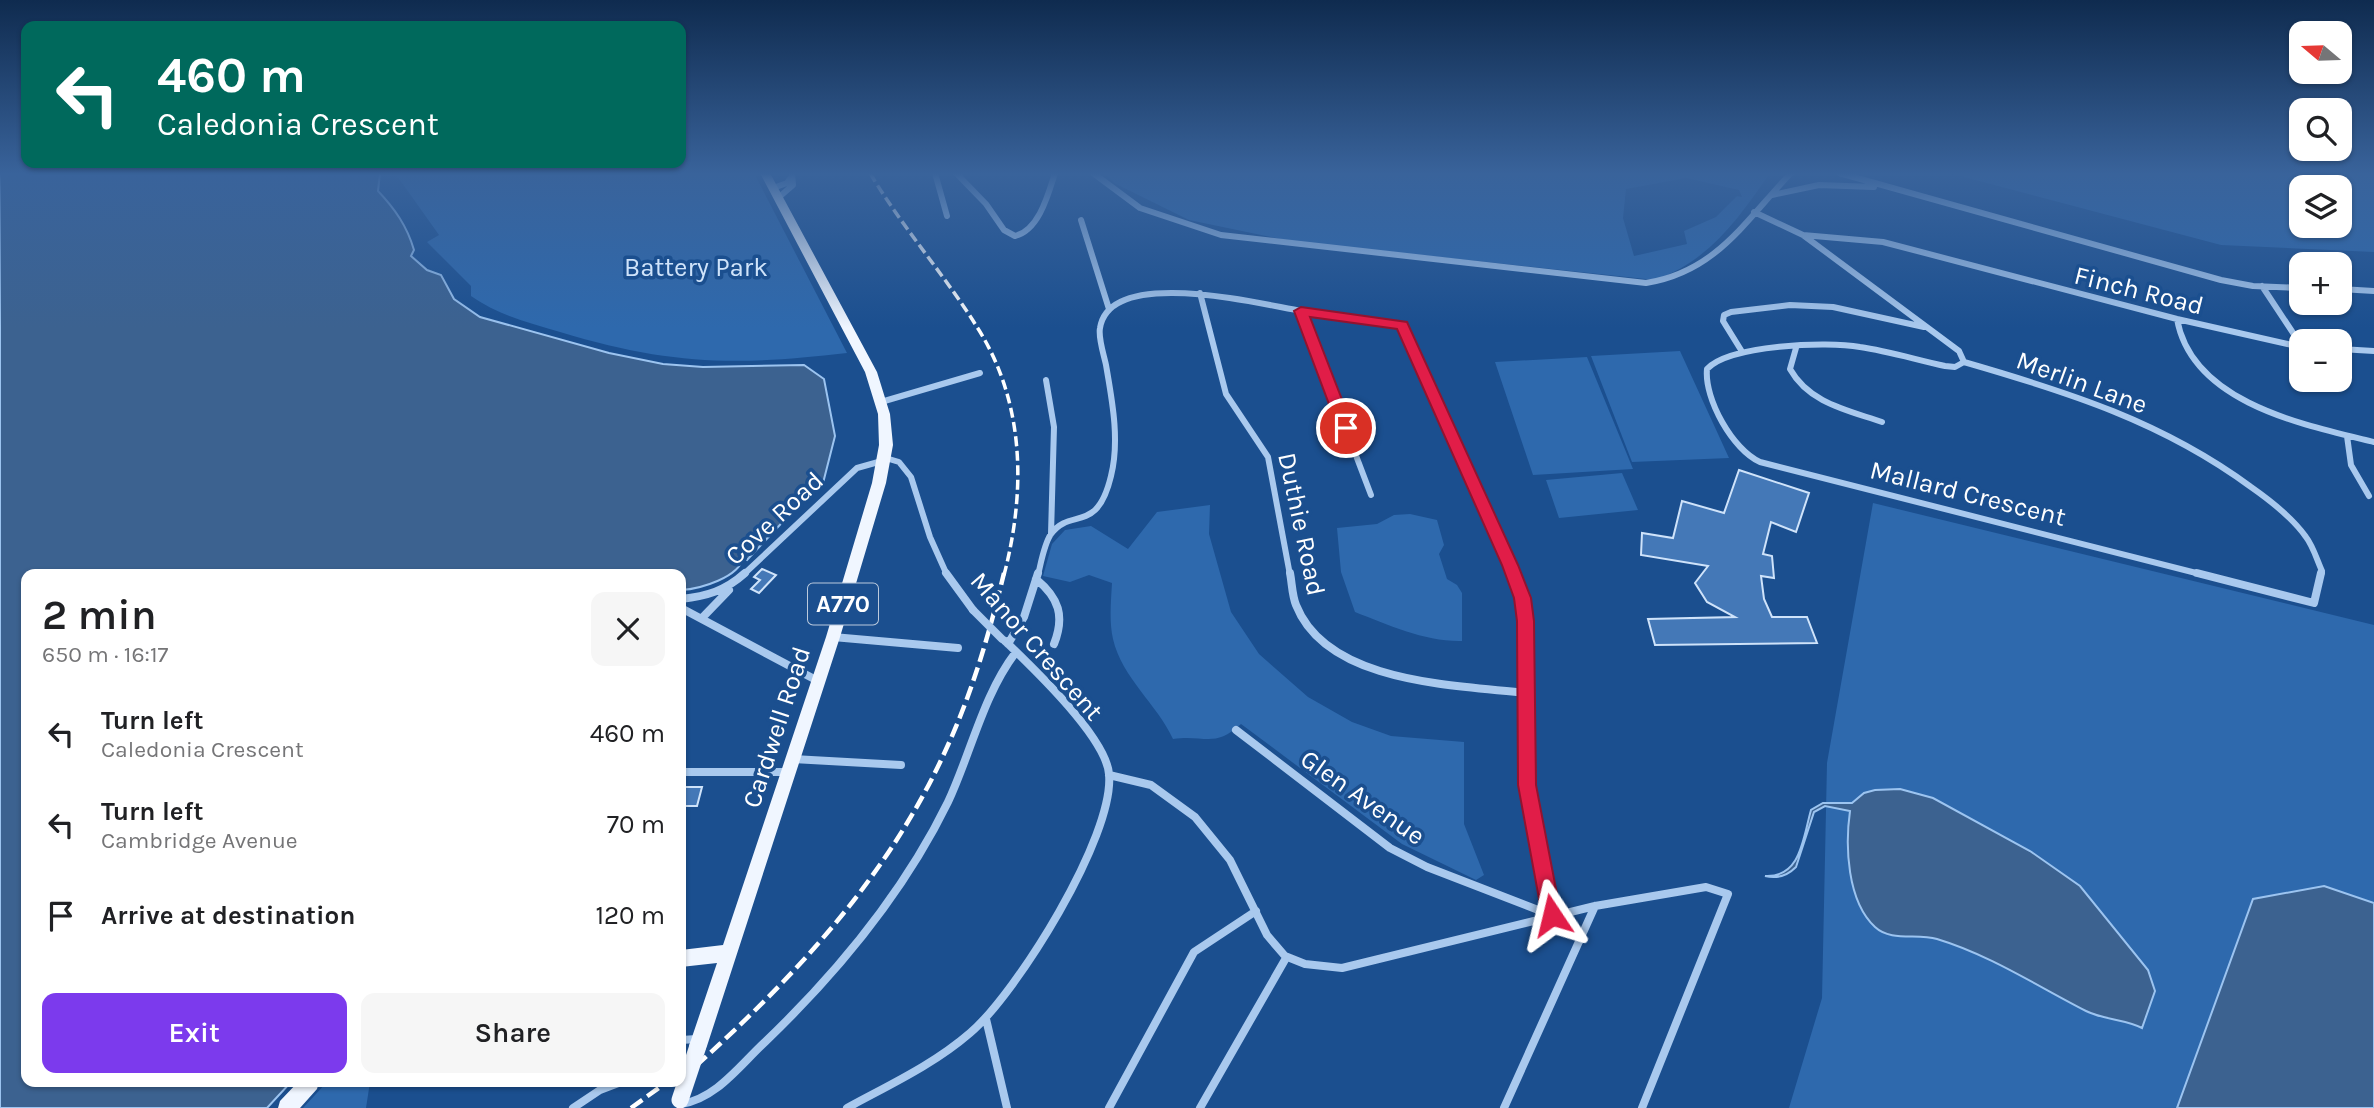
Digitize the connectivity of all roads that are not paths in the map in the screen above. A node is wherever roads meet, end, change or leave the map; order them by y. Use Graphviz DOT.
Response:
graph roads {
  1 [pos="793,225"];
  2 [pos="1001,225"];
  3 [pos="1033,225"];
  4 [pos="1082,225"];
  5 [pos="1190,225"];
  6 [pos="1742,225"];
  7 [pos="1782,225"];
  8 [pos="2021,225"];
  9 [pos="1804,235"];
  10 [pos="2262,286"];
  11 [pos="2289,287"];
  12 [pos="2352,289"];
  13 [pos="2374,290"];
  14 [pos="1200,293"];
  15 [pos="1109,309"];
  16 [pos="1301,311"];
  17 [pos="2177,319"];
  18 [pos="1928,328"];
  19 [pos="2290,329"];
  20 [pos="2289,345"];
  21 [pos="1796,348"];
  22 [pos="1741,350"];
  23 [pos="2352,350"];
  24 [pos="2374,351"];
  25 [pos="1964,362"];
  26 [pos="980,373"];
  27 [pos="1046,380"];
  28 [pos="881,402"];
  29 [pos="1882,422"];
  30 [pos="2347,436"];
  31 [pos="2374,442"];
  32 [pos="2184,444"];
  33 [pos="884,459"];
  34 [pos="1371,495"];
  35 [pos="2369,496"];
  36 [pos="1051,534"];
  37 [pos="1036,579"];
  38 [pos="737,582"];
  39 [pos="686,598"];
  40 [pos="686,610"];
  41 [pos="702,618"];
  42 [pos="833,637"];
  43 [pos="1005,641"];
  44 [pos="1054,644"];
  45 [pos="958,648"];
  46 [pos="1016,652"];
  47 [pos="818,681"];
  48 [pos="1526,694"];
  49 [pos="1236,730"];
  50 [pos="790,765"];
  51 [pos="901,765"];
  52 [pos="686,772"];
  53 [pos="1109,775"];
  54 [pos="1595,905"];
  55 [pos="1256,911"];
  56 [pos="1552,915"];
  57 [pos="730,953"];
  58 [pos="686,957"];
  59 [pos="1286,958"];
  60 [pos="986,1019"];
  61 [pos="692,1042"];
  62 [pos="686,1071"];
  63 [pos="306,1087"];
  64 [pos="608,1087"];
  65 [pos="679,1104"];
  66 [pos="287,1108"];
  67 [pos="573,1108"];
  68 [pos="847,1108"];
  69 [pos="1007,1108"];
  70 [pos="1109,1108"];
  71 [pos="1200,1108"];
  72 [pos="1504,1108"];
  73 [pos="1642,1108"];
  1 -- 28 [label="main road, Cardwell Road / A770"];
  2 -- 3 [label="street"];
  4 -- 15 [label="street"];
  5 -- 6 [label="street"];
  7 -- 9 [label="street"];
  8 -- 10 [label="street"];
  9 -- 17 [label="street, Finch Road"];
  9 -- 18 [label="street"];
  10 -- 11 [label="street"];
  10 -- 19 [label="street"];
  12 -- 13 [label="street"];
  14 -- 15 [label="street"];
  14 -- 16 [label="street"];
  14 -- 48 [label="street, Duthie Road"];
  15 -- 36 [label="street"];
  16 -- 34 [label="street"];
  16 -- 48 [label="street"];
  17 -- 20 [label="street, Finch Road"];
  17 -- 30 [label="street"];
  18 -- 22 [label="street"];
  18 -- 25 [label="street"];
  21 -- 22 [label="street, Mallard Crescent"];
  21 -- 25 [label="street, Mallard Crescent"];
  21 -- 29 [label="street"];
  22 -- 32 [label="street, Mallard Crescent"];
  23 -- 24 [label="street"];
  25 -- 32 [label="street, Merlin Lane"];
  26 -- 28 [label="street"];
  27 -- 36 [label="street"];
  28 -- 33 [label="main road, Cardwell Road / A770"];
  30 -- 31 [label="street"];
  30 -- 35 [label="street"];
  33 -- 38 [label="street, Cove Road"];
  33 -- 42 [label="main road, Cardwell Road / A770"];
  33 -- 43 [label="street, Manor Crescent, bridge"];
  36 -- 37 [label="street"];
  37 -- 43 [label="street"];
  37 -- 44 [label="street"];
  38 -- 39 [label="street, Cove Road"];
  38 -- 41 [label="street"];
  40 -- 41 [label="street"];
  41 -- 47 [label="street"];
  42 -- 45 [label="street"];
  42 -- 47 [label="main road, Cardwell Road / A770"];
  43 -- 46 [label="street, Manor Crescent"];
  46 -- 53 [label="street, Manor Crescent"];
  46 -- 65 [label="street"];
  47 -- 50 [label="main road, Cardwell Road / A770"];
  48 -- 56 [label="street"];
  49 -- 56 [label="street, Glen Avenue"];
  50 -- 51 [label="street"];
  50 -- 52 [label="street"];
  50 -- 57 [label="main road, Cardwell Road / A770"];
  53 -- 55 [label="street"];
  53 -- 60 [label="street"];
  54 -- 56 [label="street"];
  54 -- 72 [label="street"];
  54 -- 73 [label="street"];
  55 -- 59 [label="street"];
  55 -- 70 [label="street"];
  56 -- 59 [label="street"];
  57 -- 58 [label="main road"];
  57 -- 61 [label="main road, Cardwell Road / A770"];
  59 -- 71 [label="street"];
  60 -- 68 [label="street"];
  60 -- 69 [label="street"];
  61 -- 62 [label="main road, Cardwell Road / A770, bridge"];
  63 -- 66 [label="main road"];
  64 -- 67 [label="street"];
}
